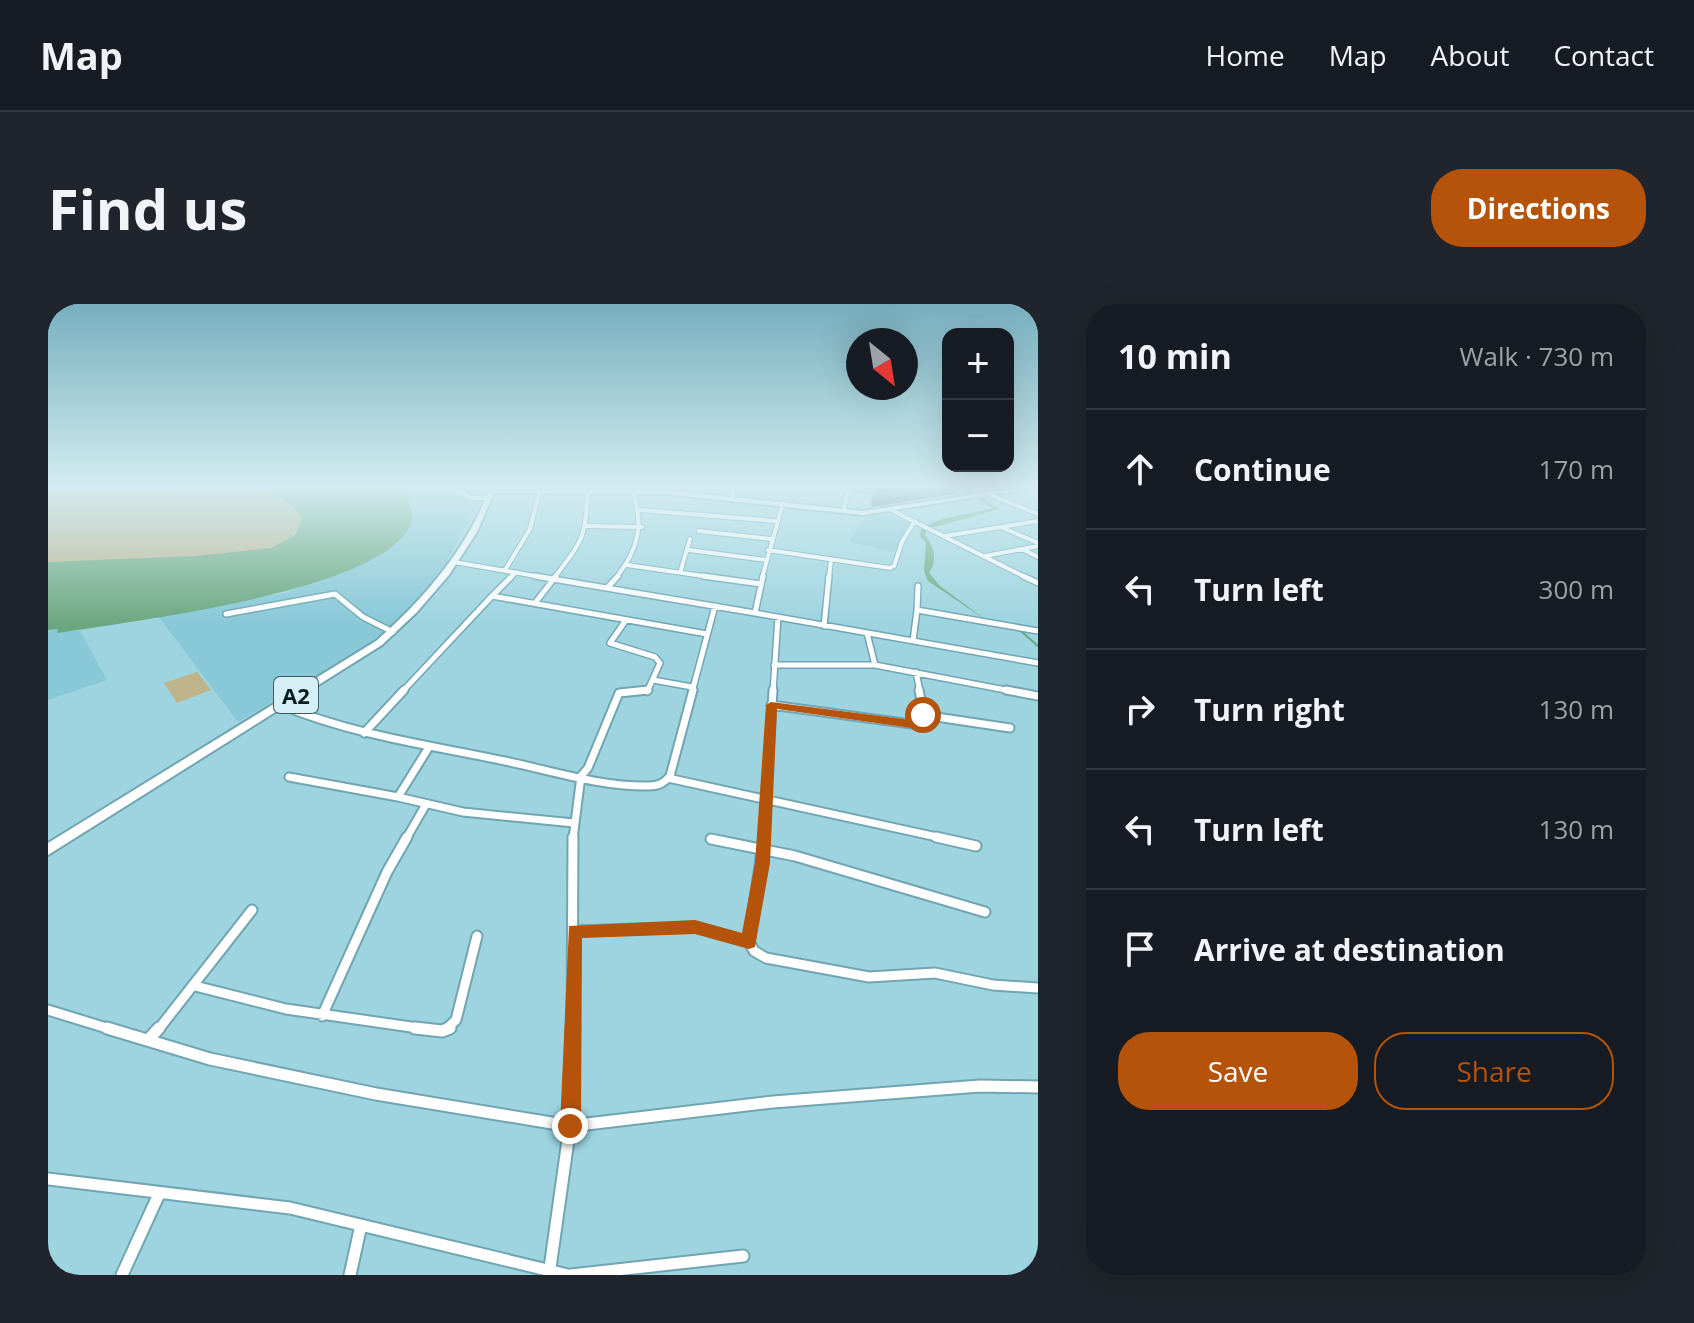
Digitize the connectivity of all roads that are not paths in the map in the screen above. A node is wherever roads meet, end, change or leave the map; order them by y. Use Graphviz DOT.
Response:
graph roads {
  1 [pos="470,533"];
  2 [pos="527,533"];
  3 [pos="584,533"];
  4 [pos="640,533"];
  5 [pos="720,533"];
  6 [pos="772,533"];
  7 [pos="909,533"];
  8 [pos="939,533"];
  9 [pos="961,533"];
  10 [pos="1014,533"];
  11 [pos="944,536"];
  12 [pos="690,539"];
  13 [pos="771,539"];
  14 [pos="1038,545"];
  15 [pos="1021,549"];
  16 [pos="689,550"];
  17 [pos="768,550"];
  18 [pos="984,556"];
  19 [pos="1038,557"];
  20 [pos="831,559"];
  21 [pos="766,560"];
  22 [pos="454,562"];
  23 [pos="627,565"];
  24 [pos="505,570"];
  25 [pos="516,572"];
  26 [pos="680,573"];
  27 [pos="554,578"];
  28 [pos="1038,583"];
  29 [pos="761,584"];
  30 [pos="918,586"];
  31 [pos="608,587"];
  32 [pos="492,596"];
  33 [pos="535,603"];
  34 [pos="715,606"];
  35 [pos="917,610"];
  36 [pos="755,613"];
  37 [pos="226,614"];
  38 [pos="778,617"];
  39 [pos="626,620"];
  40 [pos="824,626"];
  41 [pos="1038,631"];
  42 [pos="393,632"];
  43 [pos="867,633"];
  44 [pos="707,634"];
  45 [pos="913,641"];
  46 [pos="1038,663"];
  47 [pos="774,665"];
  48 [pos="875,665"];
  49 [pos="916,672"];
  50 [pos="653,680"];
  51 [pos="692,687"];
  52 [pos="1038,696"];
  53 [pos="281,705"];
  54 [pos="771,705"];
  55 [pos="923,715"];
  56 [pos="1010,728"];
  57 [pos="364,733"];
  58 [pos="429,747"];
  59 [pos="581,776"];
  60 [pos="289,777"];
  61 [pos="668,778"];
  62 [pos="398,797"];
  63 [pos="766,801"];
  64 [pos="425,806"];
  65 [pos="574,823"];
  66 [pos="711,839"];
  67 [pos="976,846"];
  68 [pos="763,849"];
  69 [pos="48,850"];
  70 [pos="252,910"];
  71 [pos="985,912"];
  72 [pos="574,931"];
  73 [pos="477,936"];
  74 [pos="749,942"];
  75 [pos="195,986"];
  76 [pos="1038,988"];
  77 [pos="48,1010"];
  78 [pos="322,1016"];
  79 [pos="149,1039"];
  80 [pos="1038,1087"];
  81 [pos="570,1126"];
  82 [pos="48,1179"];
  83 [pos="159,1194"];
  84 [pos="361,1225"];
  85 [pos="743,1256"];
  86 [pos="550,1272"];
  87 [pos="122,1275"];
  88 [pos="350,1275"];
  89 [pos="569,1275"];
  1 -- 22 [label="highway, A2"];
  2 -- 24 [label="street"];
  3 -- 27 [label="street"];
  4 -- 23 [label="street"];
  5 -- 13 [label="street"];
  6 -- 13 [label="street"];
  7 -- 20 [label="street"];
  8 -- 11 [label="street"];
  9 -- 11 [label="street"];
  10 -- 14 [label="street"];
  11 -- 18 [label="street"];
  12 -- 16 [label="street"];
  13 -- 17 [label="street"];
  14 -- 15 [label="street"];
  15 -- 18 [label="street"];
  15 -- 19 [label="street"];
  16 -- 21 [label="street"];
  16 -- 26 [label="street"];
  17 -- 20 [label="street"];
  17 -- 21 [label="street"];
  18 -- 28 [label="street"];
  20 -- 40 [label="street"];
  21 -- 29 [label="street"];
  22 -- 24 [label="street"];
  22 -- 42 [label="highway, A2"];
  23 -- 26 [label="street"];
  23 -- 31 [label="street"];
  24 -- 25 [label="street"];
  25 -- 27 [label="street"];
  25 -- 32 [label="street"];
  26 -- 29 [label="street"];
  27 -- 31 [label="street"];
  27 -- 33 [label="street"];
  29 -- 36 [label="street"];
  30 -- 35 [label="street"];
  31 -- 34 [label="street"];
  32 -- 33 [label="street"];
  32 -- 57 [label="street"];
  33 -- 39 [label="street"];
  34 -- 36 [label="street"];
  34 -- 44 [label="street"];
  35 -- 41 [label="street"];
  35 -- 45 [label="street"];
  36 -- 38 [label="street"];
  37 -- 42 [label="street"];
  38 -- 40 [label="street"];
  38 -- 47 [label="street"];
  39 -- 44 [label="street"];
  39 -- 50 [label="street"];
  40 -- 43 [label="street"];
  42 -- 53 [label="highway, A2"];
  43 -- 45 [label="street"];
  43 -- 48 [label="street"];
  44 -- 51 [label="street"];
  45 -- 46 [label="street"];
  47 -- 48 [label="street"];
  47 -- 54 [label="street"];
  48 -- 49 [label="street"];
  49 -- 52 [label="street"];
  49 -- 55 [label="street"];
  50 -- 51 [label="street"];
  50 -- 59 [label="street"];
  51 -- 61 [label="street"];
  53 -- 57 [label="street"];
  53 -- 69 [label="highway, A2"];
  54 -- 55 [label="street"];
  54 -- 63 [label="street"];
  55 -- 56 [label="street"];
  57 -- 58 [label="street"];
  58 -- 59 [label="street"];
  58 -- 62 [label="street"];
  59 -- 61 [label="street"];
  59 -- 65 [label="street"];
  60 -- 62 [label="street"];
  61 -- 63 [label="street"];
  62 -- 64 [label="street"];
  63 -- 67 [label="street"];
  63 -- 68 [label="street"];
  64 -- 65 [label="street"];
  64 -- 78 [label="street"];
  65 -- 72 [label="street"];
  66 -- 68 [label="street"];
  68 -- 71 [label="street"];
  68 -- 74 [label="street"];
  70 -- 75 [label="street"];
  72 -- 74 [label="street"];
  72 -- 81 [label="street"];
  73 -- 78 [label="street"];
  74 -- 76 [label="street"];
  75 -- 78 [label="street"];
  75 -- 79 [label="street"];
  77 -- 79 [label="street"];
  79 -- 81 [label="street"];
  80 -- 81 [label="street"];
  81 -- 86 [label="street"];
  82 -- 83 [label="street"];
  83 -- 84 [label="street"];
  83 -- 87 [label="street"];
  84 -- 86 [label="street"];
  84 -- 88 [label="street"];
  85 -- 89 [label="street"];
  86 -- 89 [label="street"];
}
